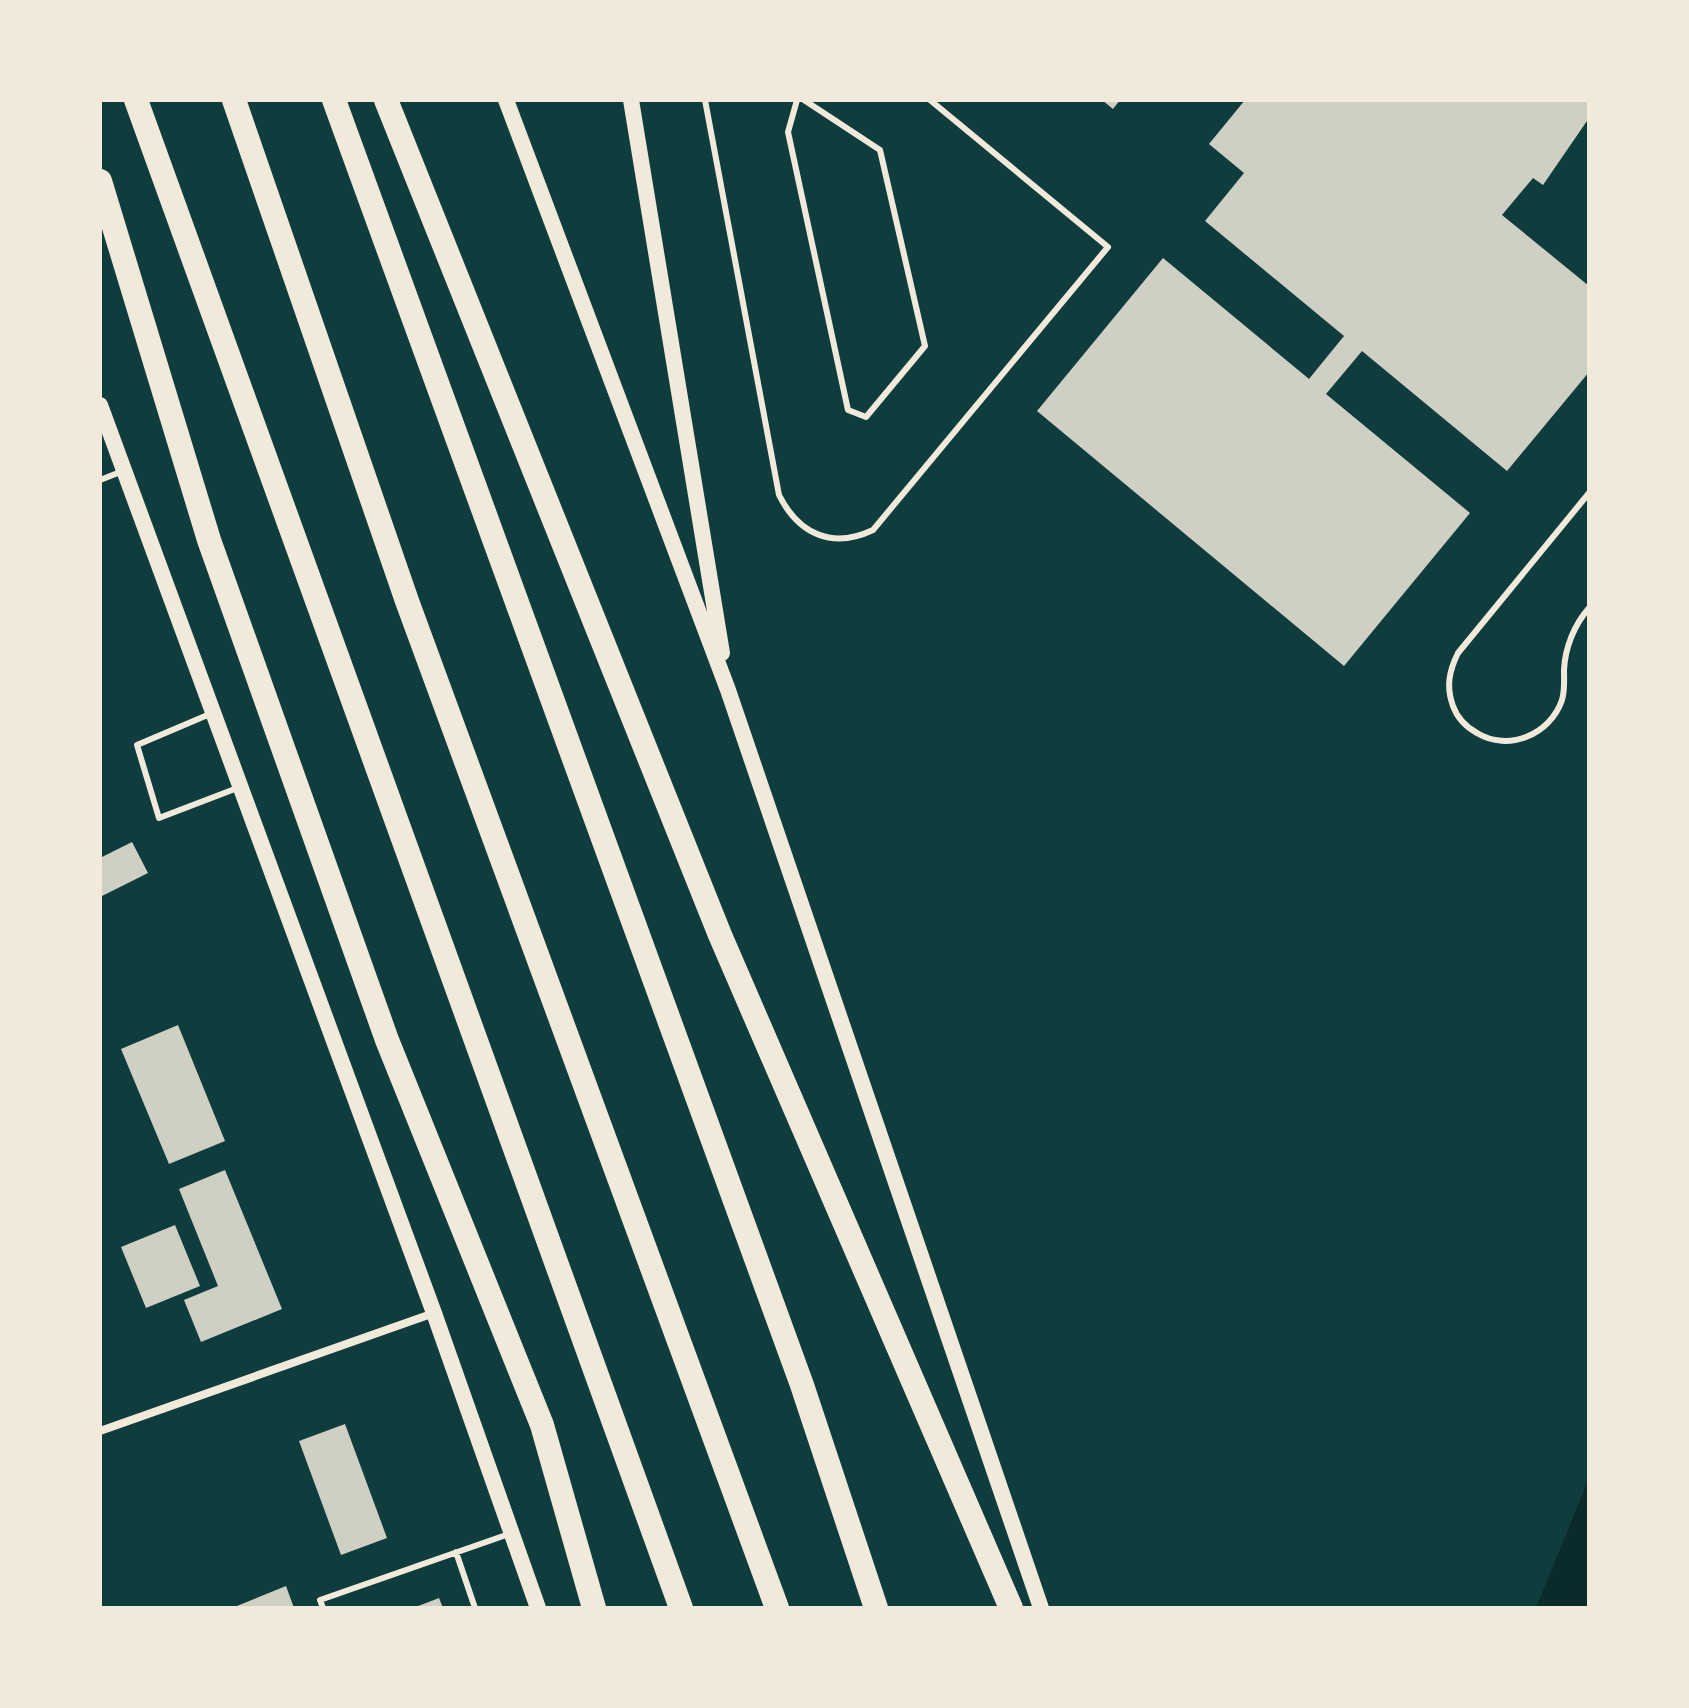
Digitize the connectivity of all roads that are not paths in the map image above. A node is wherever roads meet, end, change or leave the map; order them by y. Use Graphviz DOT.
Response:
graph roads {
  1 [pos="136,100"];
  2 [pos="234,100"];
  3 [pos="334,100"];
  4 [pos="386,100"];
  5 [pos="506,100"];
  6 [pos="631,100"];
  7 [pos="705,100"];
  8 [pos="797,100"];
  9 [pos="804,100"];
  10 [pos="930,100"];
  11 [pos="100,181"];
  12 [pos="100,405"];
  13 [pos="124,471"];
  14 [pos="100,480"];
  15 [pos="1589,493"];
  16 [pos="1589,608"];
  17 [pos="728,690"];
  18 [pos="213,713"];
  19 [pos="241,787"];
  20 [pos="434,1313"];
  21 [pos="100,1431"];
  22 [pos="511,1533"];
  23 [pos="456,1552"];
  24 [pos="323,1608"];
  25 [pos="475,1608"];
  26 [pos="538,1608"];
  27 [pos="594,1608"];
  28 [pos="681,1608"];
  29 [pos="777,1608"];
  30 [pos="876,1608"];
  31 [pos="1011,1608"];
  32 [pos="1041,1608"];
  1 -- 28 [label="highway"];
  2 -- 29 [label="highway"];
  3 -- 30 [label="highway"];
  4 -- 31 [label="highway"];
  5 -- 17 [label="main road"];
  6 -- 17 [label="main road"];
  7 -- 10 [label="lane"];
  8 -- 9 [label="lane"];
  11 -- 27 [label="highway"];
  12 -- 13 [label="main road"];
  13 -- 14 [label="lane"];
  13 -- 18 [label="main road"];
  15 -- 16 [label="lane"];
  17 -- 32 [label="main road"];
  18 -- 19 [label="main road"];
  18 -- 19 [label="lane"];
  19 -- 20 [label="main road"];
  20 -- 21 [label="street"];
  20 -- 22 [label="main road"];
  22 -- 23 [label="lane"];
  22 -- 26 [label="main road"];
  23 -- 24 [label="lane"];
  23 -- 25 [label="lane"];
}
